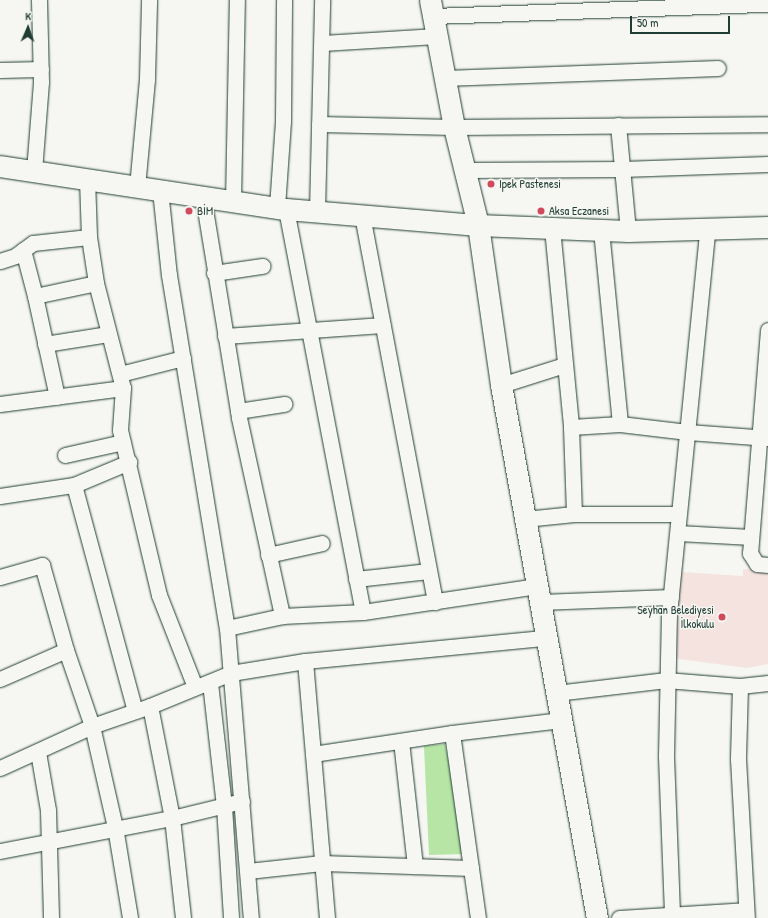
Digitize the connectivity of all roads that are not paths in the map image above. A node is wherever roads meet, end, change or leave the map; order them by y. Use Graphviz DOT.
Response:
graph roads {
  1 [pos="38,0"];
  2 [pos="149,0"];
  3 [pos="237,0"];
  4 [pos="284,0"];
  5 [pos="322,0"];
  6 [pos="709,2"];
  7 [pos="768,4"];
  8 [pos="433,17"];
  9 [pos="322,43"];
  10 [pos="718,68"];
  11 [pos="41,69"];
  12 [pos="0,70"];
  13 [pos="445,78"];
  14 [pos="319,124"];
  15 [pos="768,124"];
  16 [pos="618,125"];
  17 [pos="454,128"];
  18 [pos="768,164"];
  19 [pos="0,166"];
  20 [pos="622,169"];
  21 [pos="466,170"];
  22 [pos="34,171"];
  23 [pos="87,179"];
  24 [pos="137,187"];
  25 [pos="160,190"];
  26 [pos="203,197"];
  27 [pos="233,202"];
  28 [pos="281,208"];
  29 [pos="317,211"];
  30 [pos="362,215"];
  31 [pos="478,225"];
  32 [pos="768,227"];
  33 [pos="552,228"];
  34 [pos="600,230"];
  35 [pos="707,230"];
  36 [pos="628,231"];
  37 [pos="89,237"];
  38 [pos="23,250"];
  39 [pos="0,261"];
  40 [pos="262,266"];
  41 [pos="214,273"];
  42 [pos="96,283"];
  43 [pos="35,296"];
  44 [pos="383,325"];
  45 [pos="309,329"];
  46 [pos="768,330"];
  47 [pos="108,334"];
  48 [pos="225,336"];
  49 [pos="46,344"];
  50 [pos="183,358"];
  51 [pos="564,365"];
  52 [pos="121,381"];
  53 [pos="501,385"];
  54 [pos="57,397"];
  55 [pos="0,404"];
  56 [pos="284,404"];
  57 [pos="238,411"];
  58 [pos="620,424"];
  59 [pos="571,427"];
  60 [pos="688,432"];
  61 [pos="764,437"];
  62 [pos="123,442"];
  63 [pos="65,455"];
  64 [pos="129,462"];
  65 [pos="74,485"];
  66 [pos="0,496"];
  67 [pos="574,514"];
  68 [pos="678,514"];
  69 [pos="525,520"];
  70 [pos="678,533"];
  71 [pos="751,537"];
  72 [pos="322,543"];
  73 [pos="268,555"];
  74 [pos="768,565"];
  75 [pos="429,571"];
  76 [pos="0,577"];
  77 [pos="356,579"];
  78 [pos="538,594"];
  79 [pos="671,597"];
  80 [pos="435,602"];
  81 [pos="363,612"];
  82 [pos="282,616"];
  83 [pos="227,628"];
  84 [pos="546,638"];
  85 [pos="66,650"];
  86 [pos="305,661"];
  87 [pos="231,673"];
  88 [pos="0,679"];
  89 [pos="666,680"];
  90 [pos="210,683"];
  91 [pos="768,683"];
  92 [pos="740,686"];
  93 [pos="195,687"];
  94 [pos="556,693"];
  95 [pos="150,706"];
  96 [pos="135,711"];
  97 [pos="561,720"];
  98 [pos="92,726"];
  99 [pos="452,733"];
  100 [pos="401,741"];
  101 [pos="38,752"];
  102 [pos="313,754"];
  103 [pos="0,768"];
  104 [pos="242,801"];
  105 [pos="224,806"];
  106 [pos="172,818"];
  107 [pos="115,827"];
  108 [pos="50,844"];
  109 [pos="0,851"];
  110 [pos="322,863"];
  111 [pos="415,866"];
  112 [pos="471,868"];
  113 [pos="248,871"];
  114 [pos="672,913"];
  115 [pos="746,914"];
  116 [pos="51,918"];
  117 [pos="130,918"];
  118 [pos="182,918"];
  119 [pos="231,918"];
  120 [pos="251,918"];
  121 [pos="327,918"];
  122 [pos="478,918"];
  123 [pos="597,918"];
  124 [pos="619,918"];
  1 -- 11 [label="street"];
  2 -- 24 [label="street"];
  3 -- 27 [label="street"];
  4 -- 28 [label="street"];
  5 -- 9 [label="street"];
  6 -- 7 [label="street"];
  6 -- 8 [label="street"];
  8 -- 9 [label="street"];
  8 -- 13 [label="main road"];
  9 -- 14 [label="street"];
  10 -- 13 [label="street"];
  11 -- 12 [label="street"];
  11 -- 22 [label="street"];
  13 -- 17 [label="main road"];
  14 -- 17 [label="street"];
  14 -- 29 [label="street"];
  15 -- 16 [label="street"];
  16 -- 17 [label="street"];
  16 -- 20 [label="street"];
  17 -- 21 [label="main road"];
  18 -- 20 [label="street"];
  19 -- 22 [label="main road"];
  20 -- 21 [label="street"];
  20 -- 36 [label="street"];
  21 -- 31 [label="main road"];
  22 -- 23 [label="main road"];
  23 -- 24 [label="main road"];
  23 -- 37 [label="street"];
  24 -- 25 [label="main road"];
  25 -- 26 [label="main road"];
  25 -- 50 [label="street"];
  26 -- 27 [label="main road"];
  26 -- 41 [label="street"];
  27 -- 28 [label="main road"];
  28 -- 29 [label="main road"];
  28 -- 45 [label="street"];
  29 -- 30 [label="main road"];
  30 -- 31 [label="main road"];
  30 -- 44 [label="street"];
  31 -- 33 [label="main road"];
  31 -- 53 [label="main road"];
  32 -- 35 [label="main road"];
  33 -- 34 [label="main road"];
  33 -- 51 [label="street"];
  34 -- 36 [label="main road"];
  34 -- 58 [label="street"];
  35 -- 36 [label="main road"];
  35 -- 60 [label="street"];
  37 -- 38 [label="street"];
  37 -- 42 [label="street"];
  38 -- 39 [label="street"];
  38 -- 43 [label="street"];
  40 -- 41 [label="street"];
  41 -- 48 [label="street"];
  42 -- 43 [label="street"];
  42 -- 47 [label="street"];
  43 -- 49 [label="street"];
  44 -- 45 [label="street"];
  44 -- 75 [label="street"];
  45 -- 48 [label="street"];
  45 -- 77 [label="street"];
  46 -- 61 [label="street"];
  47 -- 49 [label="street"];
  47 -- 52 [label="street"];
  48 -- 57 [label="street"];
  49 -- 54 [label="street"];
  50 -- 52 [label="street"];
  50 -- 83 [label="street"];
  51 -- 53 [label="street"];
  51 -- 59 [label="street"];
  52 -- 54 [label="street"];
  52 -- 62 [label="street"];
  53 -- 69 [label="main road"];
  54 -- 55 [label="street"];
  56 -- 57 [label="street"];
  57 -- 73 [label="street"];
  58 -- 59 [label="street"];
  58 -- 60 [label="street"];
  59 -- 67 [label="street"];
  60 -- 61 [label="street"];
  60 -- 68 [label="street"];
  61 -- 71 [label="street"];
  62 -- 63 [label="street"];
  62 -- 64 [label="street"];
  64 -- 65 [label="street"];
  64 -- 93 [label="street"];
  65 -- 66 [label="street"];
  65 -- 96 [label="street"];
  67 -- 68 [label="street"];
  67 -- 69 [label="street"];
  68 -- 70 [label="street"];
  69 -- 78 [label="main road"];
  70 -- 71 [label="street"];
  70 -- 79 [label="street"];
  71 -- 74 [label="street"];
  72 -- 73 [label="street"];
  73 -- 82 [label="street"];
  75 -- 77 [label="street"];
  75 -- 80 [label="street"];
  76 -- 85 [label="street"];
  77 -- 81 [label="street"];
  78 -- 79 [label="street"];
  78 -- 80 [label="street"];
  78 -- 84 [label="main road"];
  79 -- 89 [label="street"];
  80 -- 81 [label="street"];
  81 -- 82 [label="street"];
  82 -- 83 [label="street"];
  83 -- 87 [label="street"];
  84 -- 86 [label="street"];
  84 -- 94 [label="main road"];
  85 -- 88 [label="street"];
  85 -- 98 [label="street"];
  86 -- 87 [label="street"];
  86 -- 102 [label="street"];
  87 -- 90 [label="street"];
  87 -- 104 [label="street"];
  89 -- 92 [label="street"];
  89 -- 94 [label="street"];
  89 -- 114 [label="street"];
  90 -- 93 [label="street"];
  90 -- 105 [label="street"];
  91 -- 92 [label="street"];
  92 -- 115 [label="street"];
  93 -- 95 [label="street"];
  94 -- 97 [label="main road"];
  95 -- 96 [label="street"];
  95 -- 106 [label="street"];
  96 -- 98 [label="street"];
  97 -- 99 [label="street"];
  97 -- 123 [label="main road"];
  98 -- 101 [label="street"];
  98 -- 107 [label="street"];
  99 -- 100 [label="street"];
  99 -- 112 [label="street"];
  100 -- 102 [label="street"];
  100 -- 111 [label="street"];
  101 -- 103 [label="street"];
  101 -- 108 [label="street"];
  102 -- 110 [label="street"];
  104 -- 105 [label="street"];
  104 -- 113 [label="street"];
  105 -- 106 [label="street"];
  105 -- 119 [label="street"];
  106 -- 107 [label="street"];
  106 -- 118 [label="street"];
  107 -- 108 [label="street"];
  107 -- 117 [label="street"];
  108 -- 109 [label="street"];
  108 -- 116 [label="street"];
  110 -- 111 [label="street"];
  110 -- 113 [label="street"];
  110 -- 121 [label="street"];
  111 -- 112 [label="street"];
  112 -- 122 [label="street"];
  113 -- 120 [label="street"];
  114 -- 115 [label="street"];
  114 -- 124 [label="street"];
}
